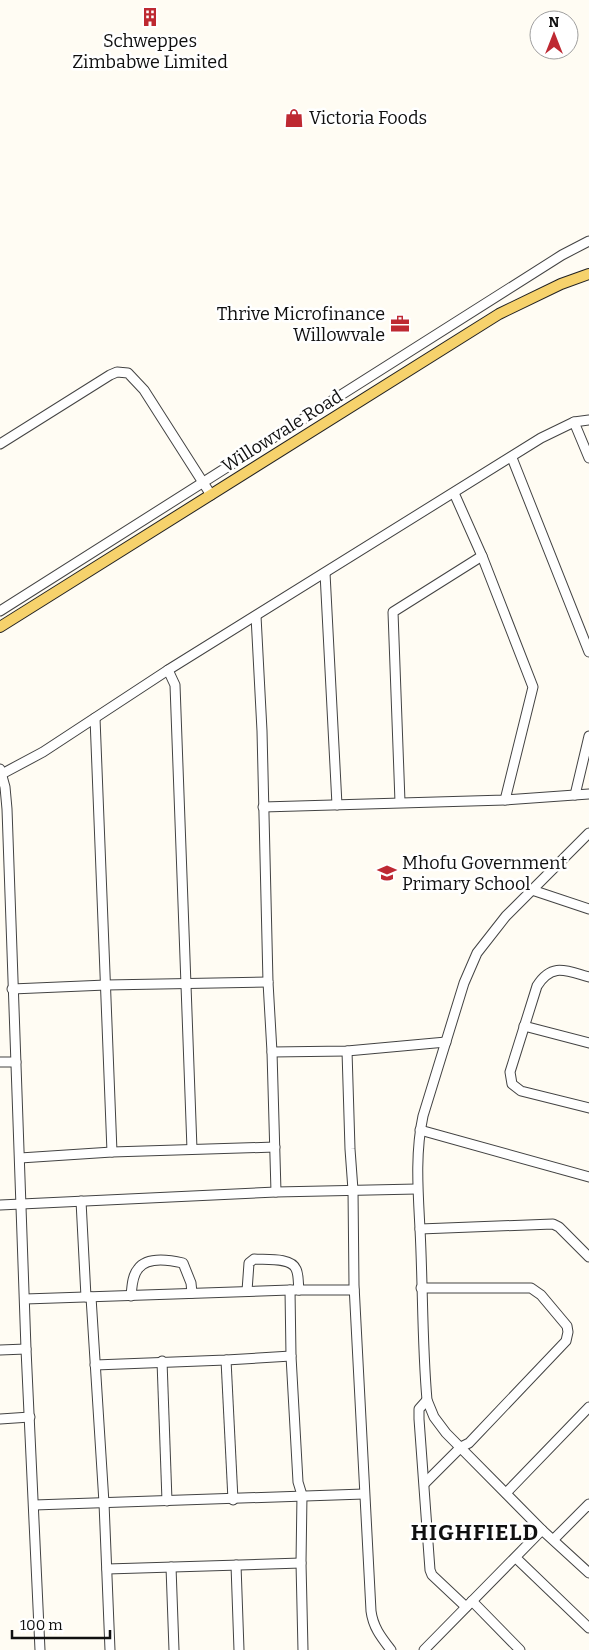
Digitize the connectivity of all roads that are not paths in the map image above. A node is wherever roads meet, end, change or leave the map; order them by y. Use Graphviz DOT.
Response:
graph roads {
  1 [pos="589,241"];
  2 [pos="589,274"];
  3 [pos="589,420"];
  4 [pos="574,422"];
  5 [pos="0,444"];
  6 [pos="512,458"];
  7 [pos="589,458"];
  8 [pos="202,483"];
  9 [pos="454,493"];
  10 [pos="211,495"];
  11 [pos="482,556"];
  12 [pos="325,573"];
  13 [pos="0,611"];
  14 [pos="256,616"];
  15 [pos="0,628"];
  16 [pos="589,652"];
  17 [pos="168,670"];
  18 [pos="95,718"];
  19 [pos="589,736"];
  20 [pos="1,773"];
  21 [pos="589,794"];
  22 [pos="575,795"];
  23 [pos="505,800"];
  24 [pos="400,802"];
  25 [pos="337,805"];
  26 [pos="263,807"];
  27 [pos="589,833"];
  28 [pos="5,871"];
  29 [pos="532,890"];
  30 [pos="589,909"];
  31 [pos="589,977"];
  32 [pos="268,982"];
  33 [pos="186,983"];
  34 [pos="106,985"];
  35 [pos="12,989"];
  36 [pos="524,1026"];
  37 [pos="446,1042"];
  38 [pos="589,1043"];
  39 [pos="346,1051"];
  40 [pos="272,1052"];
  41 [pos="0,1062"];
  42 [pos="16,1062"];
  43 [pos="589,1108"];
  44 [pos="420,1130"];
  45 [pos="275,1147"];
  46 [pos="192,1149"];
  47 [pos="112,1152"];
  48 [pos="20,1158"];
  49 [pos="589,1177"];
  50 [pos="417,1189"];
  51 [pos="353,1190"];
  52 [pos="276,1192"];
  53 [pos="82,1201"];
  54 [pos="22,1204"];
  55 [pos="0,1205"];
  56 [pos="420,1229"];
  57 [pos="589,1257"];
  58 [pos="421,1288"];
  59 [pos="294,1290"];
  60 [pos="354,1290"];
  61 [pos="247,1291"];
  62 [pos="192,1293"];
  63 [pos="130,1296"];
  64 [pos="88,1297"];
  65 [pos="25,1300"];
  66 [pos="26,1349"];
  67 [pos="0,1350"];
  68 [pos="291,1356"];
  69 [pos="226,1360"];
  70 [pos="162,1362"];
  71 [pos="95,1365"];
  72 [pos="427,1400"];
  73 [pos="589,1407"];
  74 [pos="30,1417"];
  75 [pos="0,1419"];
  76 [pos="461,1447"];
  77 [pos="424,1483"];
  78 [pos="506,1493"];
  79 [pos="364,1494"];
  80 [pos="302,1495"];
  81 [pos="233,1500"];
  82 [pos="167,1501"];
  83 [pos="104,1503"];
  84 [pos="589,1504"];
  85 [pos="34,1505"];
  86 [pos="542,1530"];
  87 [pos="554,1540"];
  88 [pos="516,1558"];
  89 [pos="301,1563"];
  90 [pos="236,1565"];
  91 [pos="171,1567"];
  92 [pos="107,1570"];
  93 [pos="589,1573"];
  94 [pos="469,1604"];
  95 [pos="589,1628"];
  96 [pos="40,1650"];
  97 [pos="110,1650"];
  98 [pos="174,1650"];
  99 [pos="239,1650"];
  100 [pos="304,1650"];
  101 [pos="391,1650"];
  102 [pos="424,1650"];
  103 [pos="520,1650"];
  1 -- 8 [label="street"];
  2 -- 10 [label="main road, Willowvale Road"];
  3 -- 4 [label="street"];
  4 -- 6 [label="street"];
  4 -- 7 [label="street"];
  5 -- 8 [label="street"];
  6 -- 9 [label="street"];
  6 -- 16 [label="street"];
  8 -- 10 [label="street"];
  8 -- 13 [label="street"];
  9 -- 11 [label="street"];
  9 -- 12 [label="street"];
  10 -- 15 [label="main road, Willowvale Road"];
  11 -- 23 [label="street"];
  11 -- 24 [label="street"];
  12 -- 14 [label="street"];
  12 -- 25 [label="street"];
  14 -- 17 [label="street"];
  14 -- 26 [label="street"];
  17 -- 18 [label="street"];
  17 -- 33 [label="street"];
  18 -- 20 [label="street"];
  18 -- 34 [label="street"];
  19 -- 22 [label="street"];
  20 -- 28 [label="street"];
  21 -- 22 [label="street"];
  22 -- 23 [label="street"];
  23 -- 24 [label="street"];
  24 -- 25 [label="street"];
  25 -- 26 [label="street"];
  26 -- 32 [label="street"];
  27 -- 29 [label="street"];
  28 -- 35 [label="street"];
  29 -- 30 [label="street"];
  29 -- 37 [label="street"];
  31 -- 36 [label="street"];
  32 -- 33 [label="street"];
  32 -- 40 [label="street"];
  33 -- 34 [label="street"];
  33 -- 46 [label="street"];
  34 -- 35 [label="street"];
  34 -- 47 [label="street"];
  35 -- 42 [label="street"];
  36 -- 38 [label="street"];
  36 -- 43 [label="street"];
  37 -- 39 [label="street"];
  37 -- 44 [label="street"];
  39 -- 40 [label="street"];
  39 -- 51 [label="street"];
  40 -- 45 [label="street"];
  41 -- 42 [label="street"];
  42 -- 48 [label="street"];
  44 -- 49 [label="street"];
  44 -- 50 [label="street"];
  45 -- 46 [label="street"];
  45 -- 52 [label="street"];
  46 -- 47 [label="street"];
  47 -- 48 [label="street"];
  48 -- 54 [label="street"];
  50 -- 51 [label="street"];
  50 -- 56 [label="street"];
  51 -- 52 [label="street"];
  51 -- 60 [label="street"];
  52 -- 53 [label="street"];
  53 -- 54 [label="street"];
  53 -- 64 [label="street"];
  54 -- 55 [label="street"];
  54 -- 65 [label="street"];
  56 -- 57 [label="street"];
  56 -- 58 [label="street"];
  58 -- 72 [label="street"];
  58 -- 76 [label="street"];
  59 -- 60 [label="street"];
  59 -- 61 [label="street"];
  59 -- 61 [label="street"];
  59 -- 68 [label="street"];
  60 -- 79 [label="street"];
  61 -- 62 [label="street"];
  62 -- 63 [label="street"];
  62 -- 63 [label="street"];
  63 -- 64 [label="street"];
  64 -- 65 [label="street"];
  64 -- 71 [label="street"];
  65 -- 66 [label="street"];
  66 -- 67 [label="street"];
  66 -- 74 [label="street"];
  68 -- 69 [label="street"];
  68 -- 80 [label="street"];
  69 -- 70 [label="street"];
  69 -- 81 [label="street"];
  70 -- 71 [label="street"];
  70 -- 82 [label="street"];
  71 -- 83 [label="street"];
  72 -- 76 [label="street"];
  72 -- 77 [label="street"];
  73 -- 78 [label="street"];
  74 -- 75 [label="street"];
  74 -- 85 [label="street"];
  76 -- 77 [label="street"];
  76 -- 78 [label="street"];
  77 -- 94 [label="street"];
  78 -- 86 [label="street"];
  79 -- 80 [label="street"];
  79 -- 101 [label="street"];
  80 -- 81 [label="street"];
  80 -- 89 [label="street"];
  81 -- 82 [label="street"];
  82 -- 83 [label="street"];
  83 -- 85 [label="street"];
  83 -- 92 [label="street"];
  84 -- 87 [label="street"];
  85 -- 96 [label="street"];
  86 -- 87 [label="street"];
  86 -- 88 [label="street"];
  87 -- 93 [label="street"];
  88 -- 94 [label="street"];
  88 -- 95 [label="street"];
  89 -- 90 [label="street"];
  89 -- 100 [label="street"];
  90 -- 91 [label="street"];
  90 -- 99 [label="street"];
  91 -- 92 [label="street"];
  91 -- 98 [label="street"];
  92 -- 97 [label="street"];
  94 -- 102 [label="street"];
  94 -- 103 [label="street"];
}
